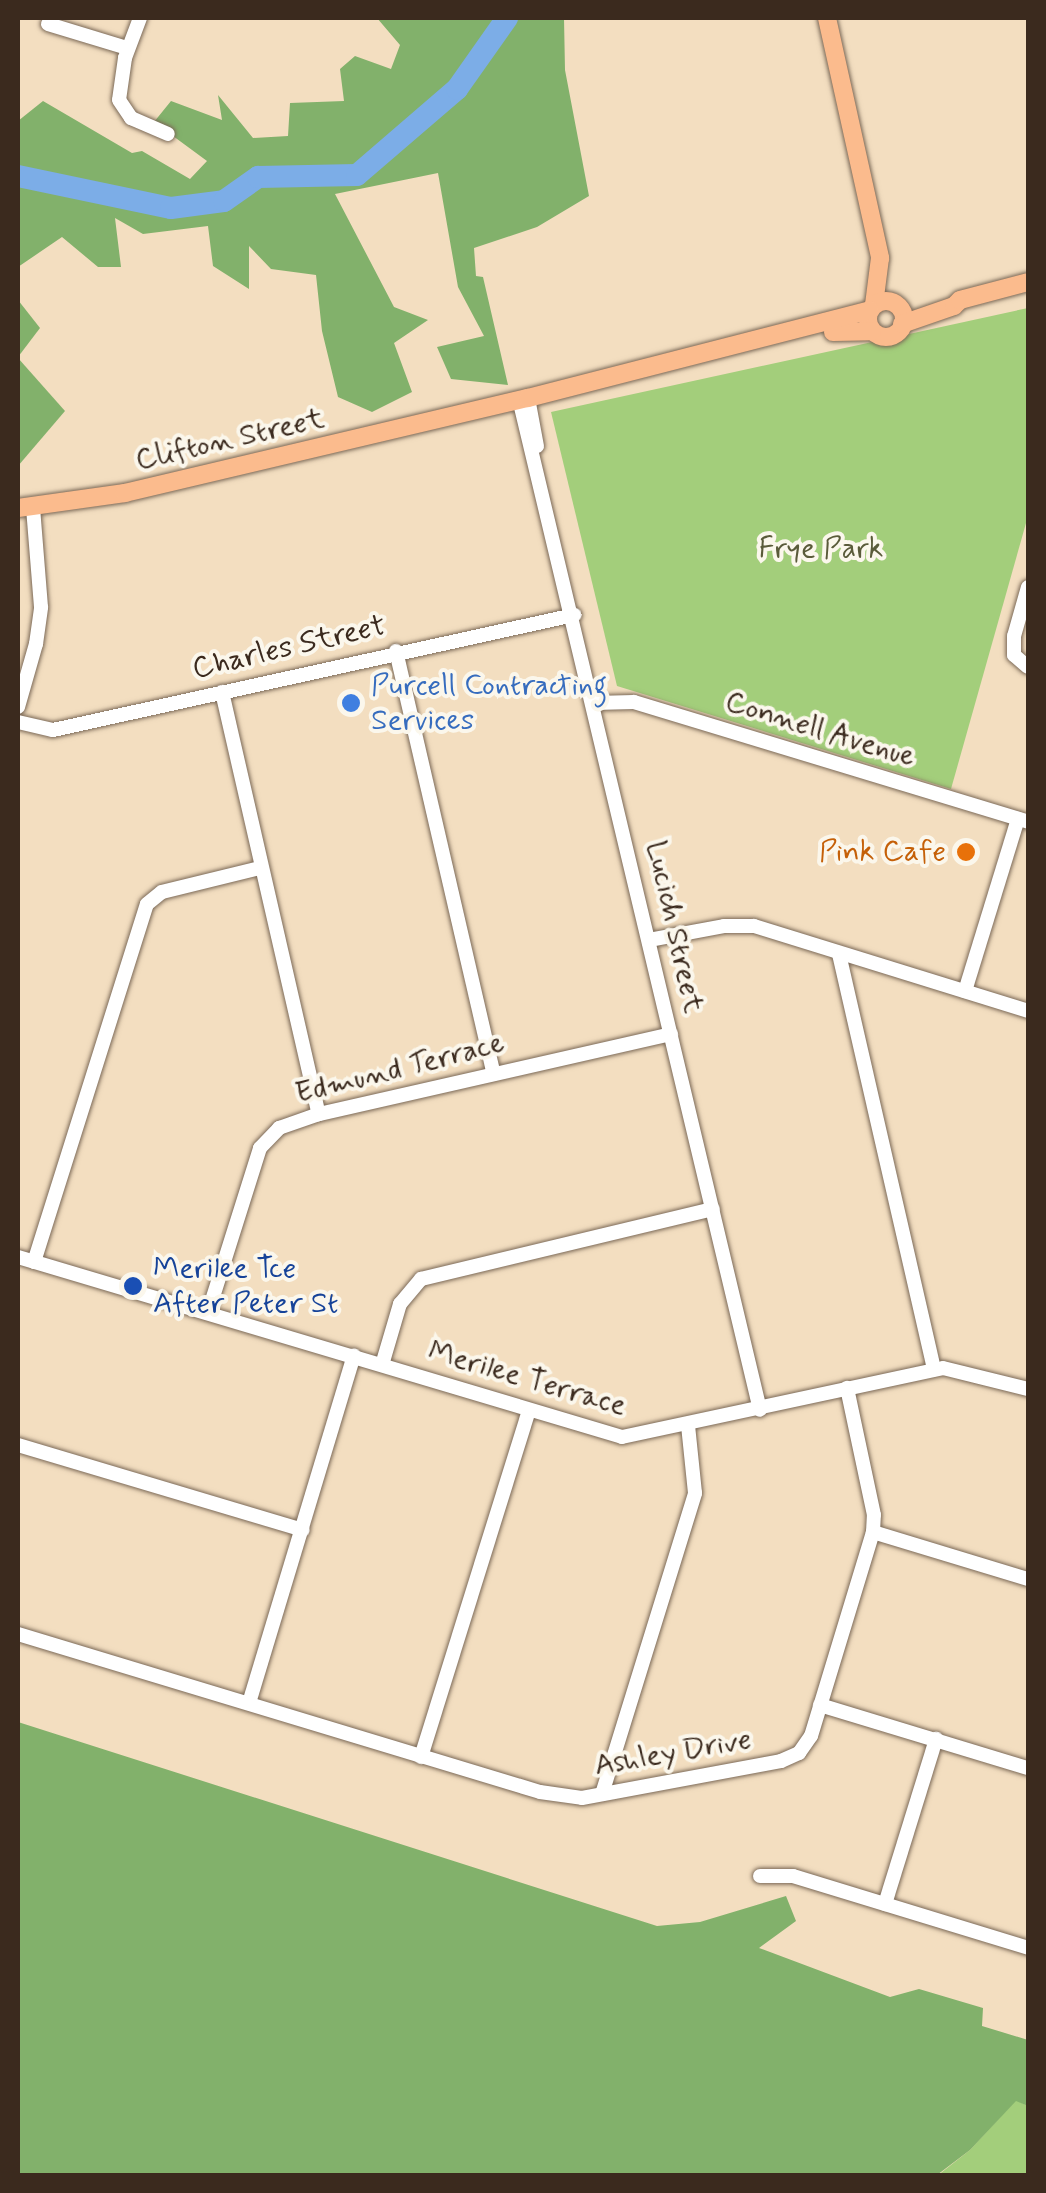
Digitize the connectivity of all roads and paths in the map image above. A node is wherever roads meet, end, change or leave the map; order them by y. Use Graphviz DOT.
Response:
graph roads {
  1 [pos="140,18"];
  2 [pos="827,18"];
  3 [pos="48,24"];
  4 [pos="128,48"];
  5 [pos="168,134"];
  6 [pos="1028,282"];
  7 [pos="888,310"];
  8 [pos="872,331"];
  9 [pos="525,403"];
  10 [pos="25,508"];
  11 [pos="1028,587"];
  12 [pos="574,615"];
  13 [pos="396,652"];
  14 [pos="1028,667"];
  15 [pos="222,692"];
  16 [pos="594,703"];
  17 [pos="18,707"];
  18 [pos="18,722"];
  19 [pos="1023,821"];
  20 [pos="260,868"];
  21 [pos="649,940"];
  22 [pos="838,954"];
  23 [pos="965,991"];
  24 [pos="1028,1011"];
  25 [pos="672,1034"];
  26 [pos="494,1074"];
  27 [pos="318,1114"];
  28 [pos="712,1209"];
  29 [pos="18,1256"];
  30 [pos="34,1262"];
  31 [pos="208,1312"];
  32 [pos="354,1356"];
  33 [pos="382,1364"];
  34 [pos="934,1369"];
  35 [pos="847,1388"];
  36 [pos="1028,1388"];
  37 [pos="529,1410"];
  38 [pos="760,1410"];
  39 [pos="688,1425"];
  40 [pos="18,1445"];
  41 [pos="303,1530"];
  42 [pos="873,1532"];
  43 [pos="1028,1579"];
  44 [pos="18,1634"];
  45 [pos="249,1703"];
  46 [pos="820,1705"];
  47 [pos="936,1740"];
  48 [pos="422,1757"];
  49 [pos="1028,1768"];
  50 [pos="602,1794"];
  51 [pos="760,1876"];
  52 [pos="885,1904"];
  53 [pos="1028,1948"];
  1 -- 4 [label="street"];
  2 -- 7 [label="main road"];
  3 -- 4 [label="street"];
  4 -- 5 [label="street"];
  6 -- 7 [label="main road, Clifton Street"];
  7 -- 8 [label="main road"];
  7 -- 8 [label="main road, Clifton Street"];
  7 -- 9 [label="main road, Clifton Street"];
  8 -- 9 [label="main road, Clifton Street"];
  9 -- 10 [label="main road, Clifton Street"];
  9 -- 12 [label="street, Lucich Street"];
  10 -- 17 [label="street"];
  11 -- 14 [label="street"];
  12 -- 13 [label="street, Charles Street"];
  12 -- 16 [label="street, Lucich Street"];
  13 -- 15 [label="street, Charles Street"];
  13 -- 26 [label="street"];
  15 -- 18 [label="street, Charles Street"];
  15 -- 20 [label="street"];
  16 -- 19 [label="street, Connell Avenue"];
  16 -- 21 [label="street, Lucich Street"];
  19 -- 23 [label="street"];
  20 -- 27 [label="street"];
  20 -- 30 [label="street"];
  21 -- 22 [label="street"];
  21 -- 25 [label="street, Lucich Street"];
  22 -- 23 [label="street"];
  22 -- 34 [label="street"];
  23 -- 24 [label="street"];
  25 -- 26 [label="street, Edmund Terrace"];
  25 -- 28 [label="street, Lucich Street"];
  26 -- 27 [label="street, Edmund Terrace"];
  27 -- 31 [label="street, Edmund Terrace"];
  28 -- 33 [label="street"];
  28 -- 38 [label="street, Lucich Street"];
  29 -- 30 [label="street, Merilee Terrace"];
  30 -- 31 [label="street, Merilee Terrace"];
  31 -- 32 [label="street, Merilee Terrace"];
  32 -- 33 [label="street, Merilee Terrace"];
  32 -- 41 [label="street"];
  33 -- 37 [label="street, Merilee Terrace"];
  34 -- 35 [label="street, Merilee Terrace"];
  34 -- 36 [label="street, Merilee Terrace"];
  35 -- 38 [label="street, Merilee Terrace"];
  35 -- 42 [label="street, Ashley Drive"];
  37 -- 39 [label="street, Merilee Terrace"];
  37 -- 48 [label="street"];
  38 -- 39 [label="street, Merilee Terrace"];
  39 -- 50 [label="street"];
  40 -- 41 [label="street"];
  41 -- 45 [label="street"];
  42 -- 43 [label="street"];
  42 -- 46 [label="street, Ashley Drive"];
  44 -- 45 [label="street, Ashley Drive"];
  45 -- 48 [label="street, Ashley Drive"];
  46 -- 47 [label="street"];
  46 -- 50 [label="street, Ashley Drive"];
  47 -- 49 [label="street"];
  47 -- 52 [label="street"];
  48 -- 50 [label="street, Ashley Drive"];
  51 -- 52 [label="street"];
  52 -- 53 [label="street"];
}
